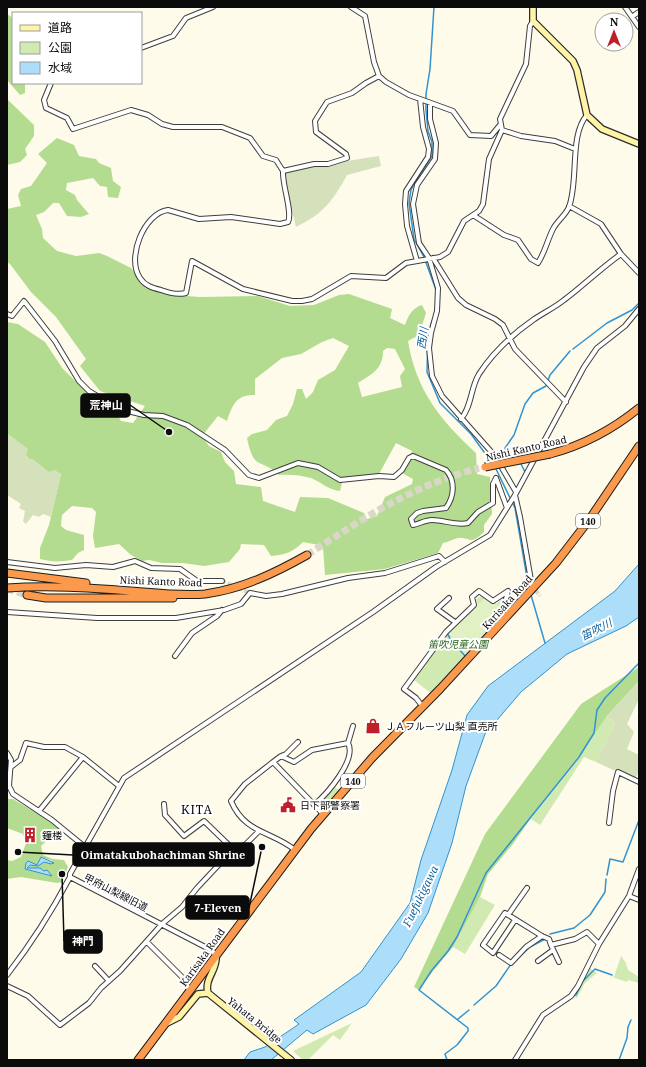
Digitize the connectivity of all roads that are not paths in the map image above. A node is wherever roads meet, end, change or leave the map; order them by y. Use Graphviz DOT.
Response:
graph roads {
  1 [pos="212,7"];
  2 [pos="351,7"];
  3 [pos="533,7"];
  4 [pos="634,18"];
  5 [pos="533,21"];
  6 [pos="639,27"];
  7 [pos="142,48"];
  8 [pos="379,76"];
  9 [pos="51,84"];
  10 [pos="420,99"];
  11 [pos="430,103"];
  12 [pos="587,115"];
  13 [pos="500,125"];
  14 [pos="502,130"];
  15 [pos="639,144"];
  16 [pos="575,149"];
  17 [pos="283,171"];
  18 [pos="569,206"];
  19 [pos="473,215"];
  20 [pos="621,254"];
  21 [pos="431,258"];
  22 [pos="416,261"];
  23 [pos="639,273"];
  24 [pos="639,309"];
  25 [pos="7,314"];
  26 [pos="510,338"];
  27 [pos="566,402"];
  28 [pos="639,408"];
  29 [pos="461,419"];
  30 [pos="639,446"];
  31 [pos="479,468"];
  32 [pos="515,493"];
  33 [pos="507,508"];
  34 [pos="307,555"];
  35 [pos="7,562"];
  36 [pos="444,562"];
  37 [pos="7,572"];
  38 [pos="222,581"];
  39 [pos="7,588"];
  40 [pos="531,588"];
  41 [pos="182,594"];
  42 [pos="205,594"];
  43 [pos="27,595"];
  44 [pos="449,598"];
  45 [pos="222,610"];
  46 [pos="7,612"];
  47 [pos="455,622"];
  48 [pos="503,622"];
  49 [pos="175,656"];
  50 [pos="423,707"];
  51 [pos="353,726"];
  52 [pos="298,742"];
  53 [pos="348,743"];
  54 [pos="7,753"];
  55 [pos="281,756"];
  56 [pos="83,757"];
  57 [pos="273,762"];
  58 [pos="11,767"];
  59 [pos="639,782"];
  60 [pos="118,786"];
  61 [pos="164,804"];
  62 [pos="314,805"];
  63 [pos="39,811"];
  64 [pos="324,815"];
  65 [pos="609,823"];
  66 [pos="258,832"];
  67 [pos="85,847"];
  68 [pos="295,850"];
  69 [pos="235,851"];
  70 [pos="639,869"];
  71 [pos="70,877"];
  72 [pos="527,888"];
  73 [pos="629,896"];
  74 [pos="639,900"];
  75 [pos="508,916"];
  76 [pos="515,920"];
  77 [pos="162,924"];
  78 [pos="542,936"];
  79 [pos="147,942"];
  80 [pos="599,944"];
  81 [pos="551,945"];
  82 [pos="553,950"];
  83 [pos="216,955"];
  84 [pos="499,955"];
  85 [pos="538,961"];
  86 [pos="559,962"];
  87 [pos="95,966"];
  88 [pos="7,974"];
  89 [pos="109,981"];
  90 [pos="7,986"];
  91 [pos="190,991"];
  92 [pos="210,994"];
  93 [pos="165,1024"];
  94 [pos="289,1059"];
  95 [pos="138,1060"];
  96 [pos="515,1060"];
  1 -- 7 [label="street"];
  2 -- 8 [label="street"];
  3 -- 5 [label="main road"];
  4 -- 6 [label="street"];
  5 -- 12 [label="main road"];
  5 -- 13 [label="street"];
  8 -- 10 [label="street"];
  8 -- 17 [label="street"];
  9 -- 17 [label="street"];
  10 -- 11 [label="street"];
  10 -- 22 [label="street"];
  11 -- 13 [label="street"];
  11 -- 21 [label="street"];
  12 -- 15 [label="main road"];
  12 -- 16 [label="street"];
  13 -- 14 [label="street"];
  14 -- 16 [label="street"];
  14 -- 19 [label="street"];
  16 -- 18 [label="street"];
  17 -- 22 [label="street"];
  18 -- 19 [label="street"];
  18 -- 20 [label="street"];
  19 -- 21 [label="street"];
  20 -- 23 [label="street"];
  20 -- 26 [label="street"];
  21 -- 22 [label="street"];
  21 -- 26 [label="street"];
  21 -- 29 [label="street"];
  24 -- 27 [label="street, 甲府山梨線旧道"];
  25 -- 33 [label="street"];
  26 -- 27 [label="street"];
  26 -- 29 [label="street"];
  27 -- 32 [label="street, 甲府山梨線旧道"];
  28 -- 31 [label="highway, Nishi Kanto Road, bridge"];
  29 -- 32 [label="street"];
  30 -- 40 [label="highway, Karisaka Road / 140"];
  32 -- 33 [label="street, 甲府山梨線旧道"];
  32 -- 40 [label="street"];
  33 -- 36 [label="street, 甲府山梨線旧道"];
  34 -- 42 [label="highway, Nishi Kanto Road"];
  35 -- 38 [label="street"];
  36 -- 45 [label="street"];
  36 -- 60 [label="street, 甲府山梨線旧道"];
  37 -- 41 [label="highway"];
  39 -- 41 [label="highway, Nishi Kanto Road"];
  40 -- 48 [label="highway, Karisaka Road / 140"];
  41 -- 42 [label="highway, Nishi Kanto Road"];
  42 -- 43 [label="highway"];
  44 -- 47 [label="street"];
  45 -- 46 [label="street"];
  45 -- 49 [label="street"];
  47 -- 48 [label="street"];
  47 -- 50 [label="street"];
  48 -- 50 [label="highway, Karisaka Road / 140"];
  50 -- 64 [label="highway, Karisaka Road / 140"];
  51 -- 53 [label="street"];
  52 -- 55 [label="street"];
  53 -- 55 [label="street"];
  53 -- 62 [label="street"];
  54 -- 58 [label="street"];
  55 -- 57 [label="street"];
  56 -- 58 [label="street"];
  56 -- 60 [label="street"];
  56 -- 63 [label="street"];
  57 -- 62 [label="street"];
  57 -- 66 [label="street"];
  58 -- 63 [label="street"];
  59 -- 65 [label="street"];
  60 -- 67 [label="street, 甲府山梨線旧道"];
  61 -- 69 [label="street"];
  62 -- 64 [label="street"];
  63 -- 67 [label="street"];
  64 -- 68 [label="highway, Karisaka Road / 140"];
  66 -- 68 [label="street"];
  66 -- 69 [label="street"];
  67 -- 71 [label="street, 甲府山梨線旧道"];
  68 -- 83 [label="highway, Karisaka Road / 140"];
  69 -- 77 [label="street"];
  70 -- 73 [label="street"];
  71 -- 77 [label="street, 甲府山梨線旧道"];
  71 -- 88 [label="street"];
  72 -- 75 [label="street"];
  73 -- 74 [label="street"];
  73 -- 80 [label="street"];
  75 -- 76 [label="street"];
  75 -- 76 [label="street"];
  76 -- 78 [label="street"];
  77 -- 79 [label="street"];
  77 -- 83 [label="street, 甲府山梨線旧道"];
  78 -- 81 [label="street"];
  78 -- 84 [label="street"];
  79 -- 89 [label="street"];
  79 -- 91 [label="street"];
  80 -- 81 [label="street"];
  80 -- 96 [label="street"];
  81 -- 82 [label="street"];
  82 -- 85 [label="street"];
  82 -- 86 [label="street"];
  83 -- 91 [label="highway, Karisaka Road / 140"];
  83 -- 92 [label="main road"];
  87 -- 89 [label="street"];
  89 -- 90 [label="street"];
  91 -- 93 [label="highway, Karisaka Road / 140"];
  92 -- 93 [label="main road"];
  92 -- 94 [label="main road, Yahata Bridge"];
  93 -- 95 [label="highway, Karisaka Road / 140"];
}
